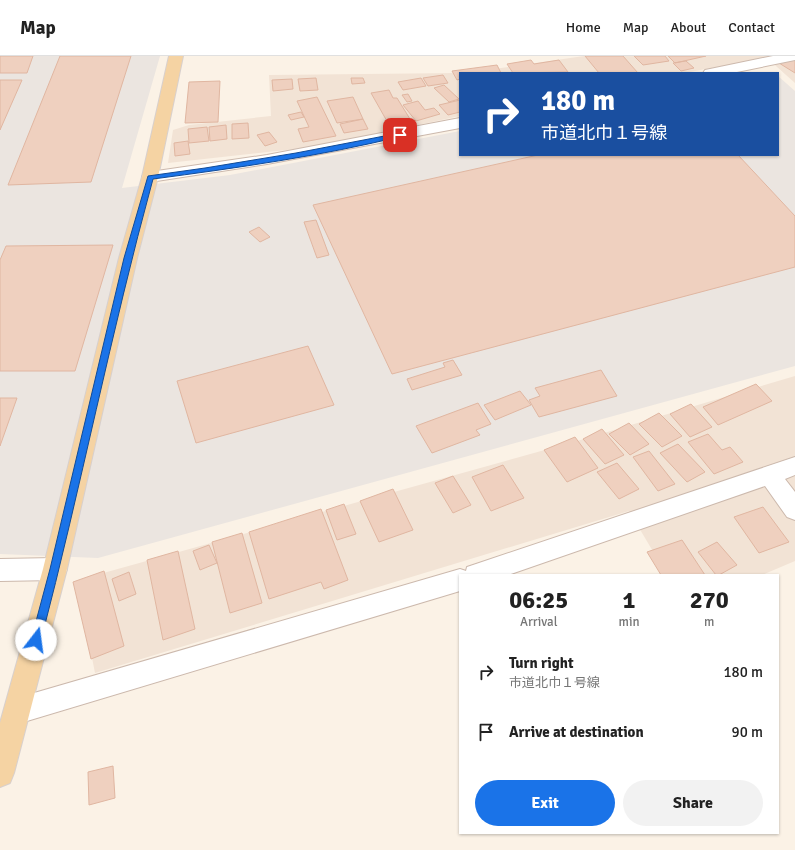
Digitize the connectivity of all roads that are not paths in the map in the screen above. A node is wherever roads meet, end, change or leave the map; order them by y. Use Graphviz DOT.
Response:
graph roads {
  1 [pos="176,56"];
  2 [pos="795,56"];
  3 [pos="715,72"];
  4 [pos="459,123"];
  5 [pos="150,177"];
  6 [pos="795,466"];
  7 [pos="769,474"];
  8 [pos="795,510"];
  9 [pos="55,569"];
  10 [pos="0,570"];
  11 [pos="479,574"];
  12 [pos="459,580"];
  13 [pos="18,712"];
  14 [pos="0,773"];
  1 -- 5 [label="main road"];
  2 -- 3 [label="street"];
  4 -- 5 [label="street"];
  5 -- 9 [label="main road"];
  6 -- 7 [label="street"];
  7 -- 8 [label="street"];
  7 -- 11 [label="street"];
  9 -- 10 [label="street"];
  9 -- 13 [label="main road"];
  12 -- 13 [label="street"];
  13 -- 14 [label="main road"];
}
